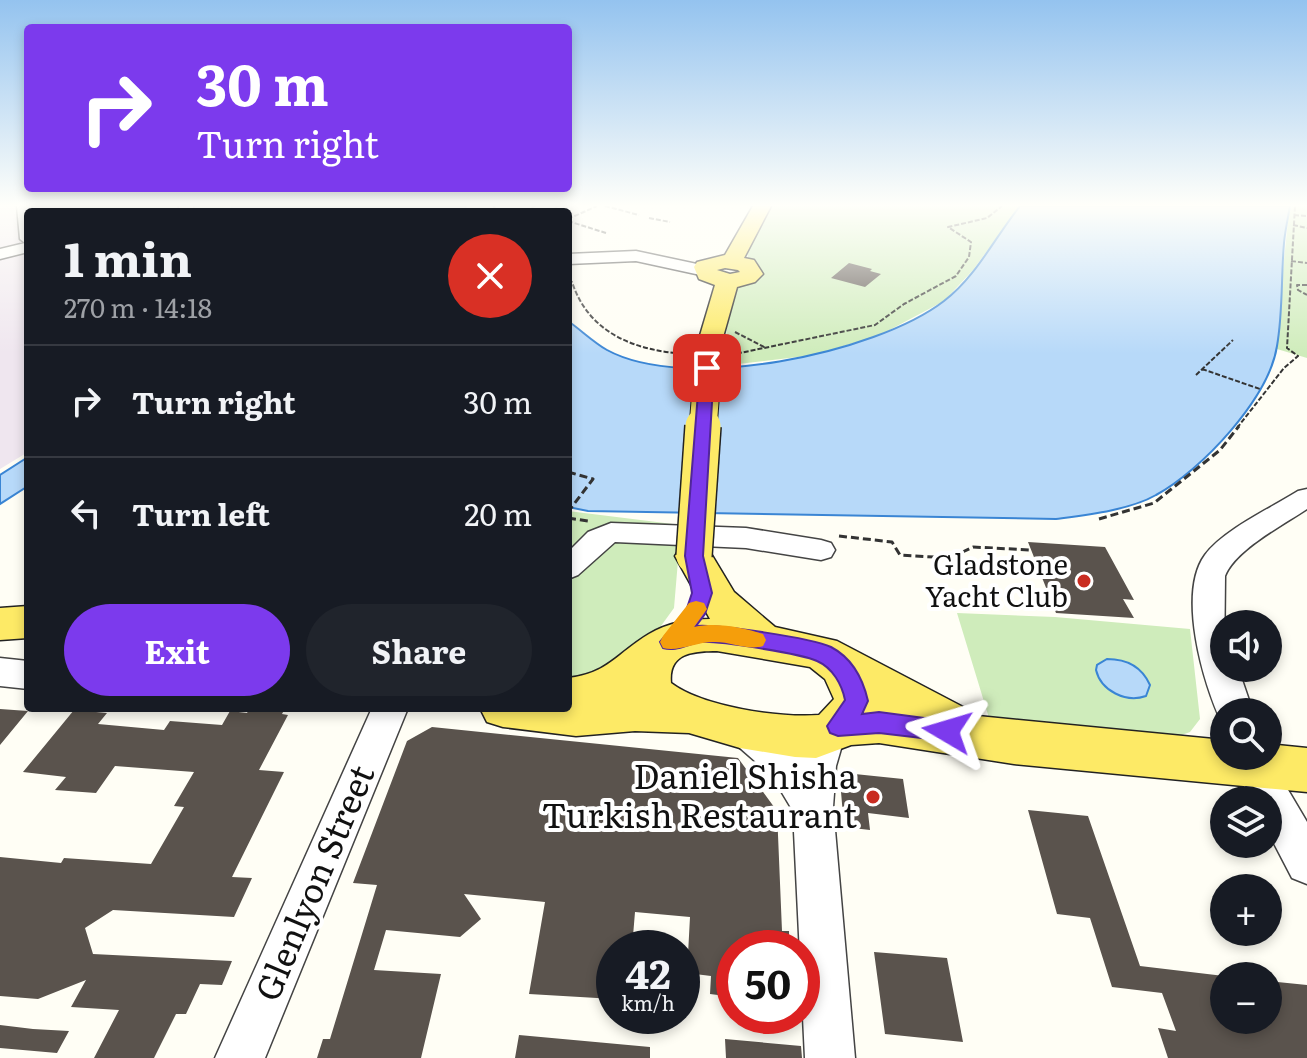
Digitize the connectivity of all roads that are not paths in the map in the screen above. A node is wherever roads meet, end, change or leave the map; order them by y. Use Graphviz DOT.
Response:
graph roads {
  1 [pos="728,255"];
  2 [pos="572,259"];
  3 [pos="718,269"];
  4 [pos="1307,497"];
  5 [pos="821,550"];
  6 [pos="694,556"];
  7 [pos="572,565"];
  8 [pos="24,622"];
  9 [pos="0,624"];
  10 [pos="767,642"];
  11 [pos="664,647"];
  12 [pos="838,665"];
  13 [pos="0,672"];
  14 [pos="24,675"];
  15 [pos="572,697"];
  16 [pos="1230,698"];
  17 [pos="388,712"];
  18 [pos="540,712"];
  19 [pos="687,715"];
  20 [pos="739,726"];
  21 [pos="833,730"];
  22 [pos="973,734"];
  23 [pos="1210,758"];
  24 [pos="1282,766"];
  25 [pos="1254,770"];
  26 [pos="1307,770"];
  27 [pos="813,807"];
  28 [pos="1307,863"];
  29 [pos="240,1058"];
  30 [pos="830,1058"];
  1 -- 3 [label="main road"];
  2 -- 3 [label="street"];
  3 -- 6 [label="main road, bridge"];
  4 -- 16 [label="street"];
  5 -- 7 [label="street"];
  6 -- 10 [label="main road"];
  6 -- 11 [label="main road"];
  8 -- 9 [label="main road"];
  10 -- 11 [label="main road"];
  10 -- 12 [label="main road"];
  11 -- 15 [label="main road"];
  11 -- 19 [label="main road"];
  12 -- 21 [label="main road"];
  12 -- 22 [label="main road"];
  13 -- 14 [label="street"];
  17 -- 29 [label="street, Glenlyon Street"];
  18 -- 19 [label="main road"];
  19 -- 20 [label="main road"];
  20 -- 21 [label="main road"];
  20 -- 27 [label="street"];
  21 -- 22 [label="main road"];
  21 -- 27 [label="street"];
  22 -- 23 [label="main road"];
  24 -- 26 [label="main road"];
  25 -- 28 [label="street"];
  27 -- 30 [label="street"];
}
